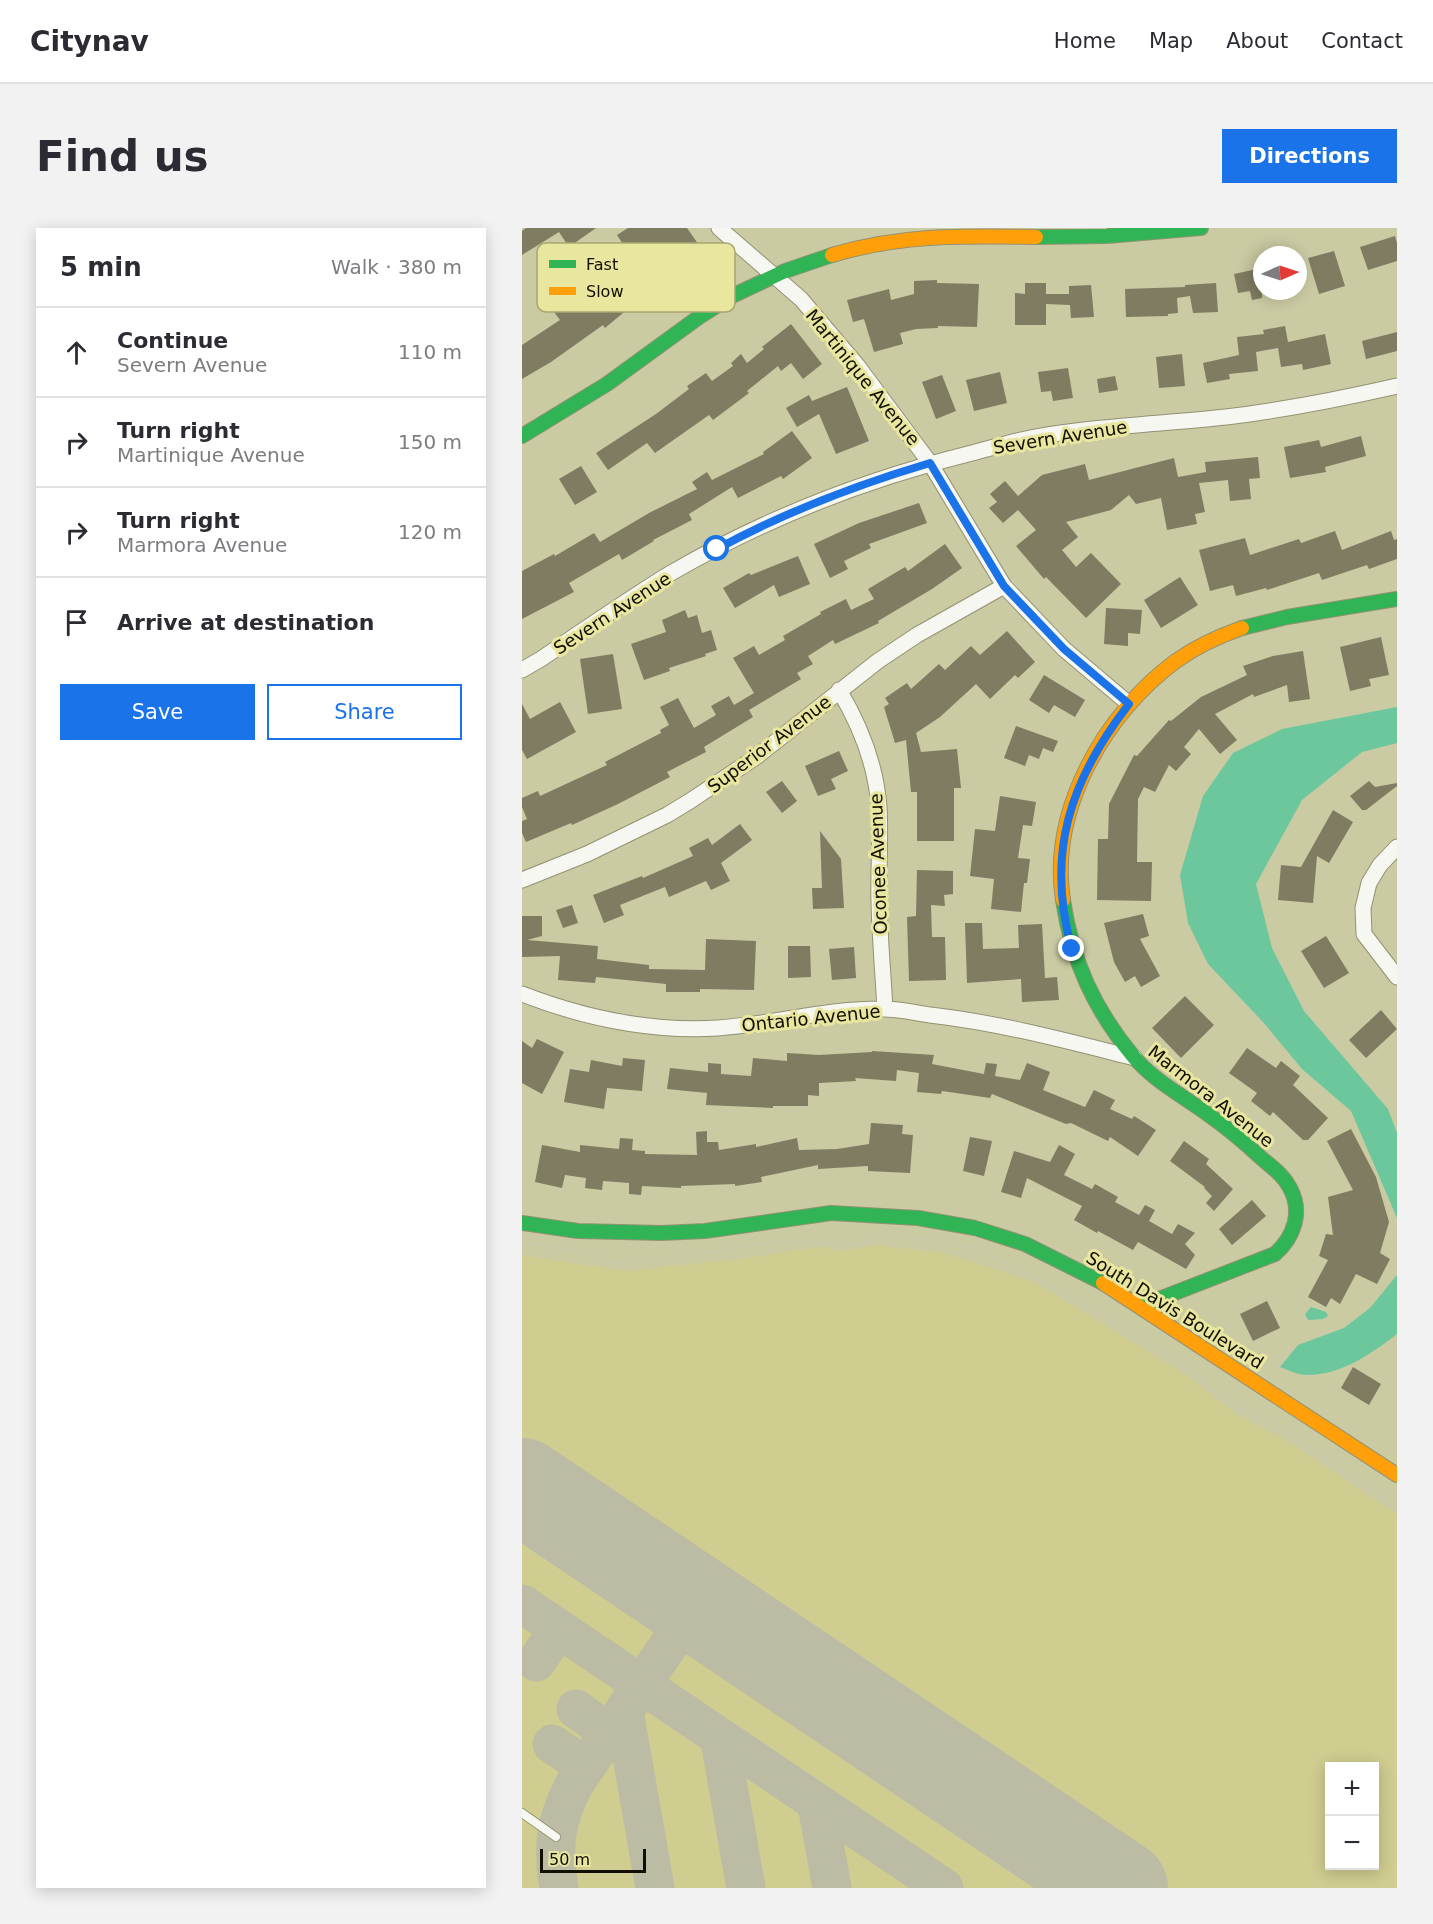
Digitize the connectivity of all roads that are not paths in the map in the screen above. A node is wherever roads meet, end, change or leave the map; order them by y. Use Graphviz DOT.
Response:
graph roads {
  1 [pos="719,228"];
  2 [pos="1201,228"];
  3 [pos="774,275"];
  4 [pos="735,295"];
  5 [pos="709,312"];
  6 [pos="1397,386"];
  7 [pos="522,436"];
  8 [pos="930,463"];
  9 [pos="1004,586"];
  10 [pos="1397,598"];
  11 [pos="522,670"];
  12 [pos="839,690"];
  13 [pos="1129,704"];
  14 [pos="1397,847"];
  15 [pos="522,880"];
  16 [pos="1397,977"];
  17 [pos="522,994"];
  18 [pos="885,1009"];
  19 [pos="1135,1058"];
  20 [pos="522,1223"];
  21 [pos="1141,1306"];
  22 [pos="1397,1475"];
  23 [pos="522,1813"];
  24 [pos="556,1837"];
  1 -- 3 [label="street, Martinique Avenue"];
  2 -- 3 [label="street"];
  3 -- 4 [label="street"];
  3 -- 8 [label="street, Martinique Avenue"];
  5 -- 7 [label="street"];
  6 -- 8 [label="street, Severn Avenue"];
  8 -- 9 [label="street, Martinique Avenue"];
  8 -- 11 [label="street, Severn Avenue"];
  9 -- 12 [label="street, Superior Avenue"];
  9 -- 13 [label="street, Martinique Avenue"];
  10 -- 13 [label="street, Marmora Avenue"];
  12 -- 15 [label="street, Superior Avenue"];
  12 -- 18 [label="street, Oconee Avenue"];
  13 -- 19 [label="street, Marmora Avenue"];
  14 -- 16 [label="street"];
  17 -- 18 [label="street, Ontario Avenue"];
  18 -- 19 [label="street, Ontario Avenue"];
  19 -- 21 [label="street, Marmora Avenue"];
  20 -- 21 [label="street, South Davis Boulevard"];
  21 -- 22 [label="street, South Davis Boulevard"];
  23 -- 24 [label="lane"];
}
